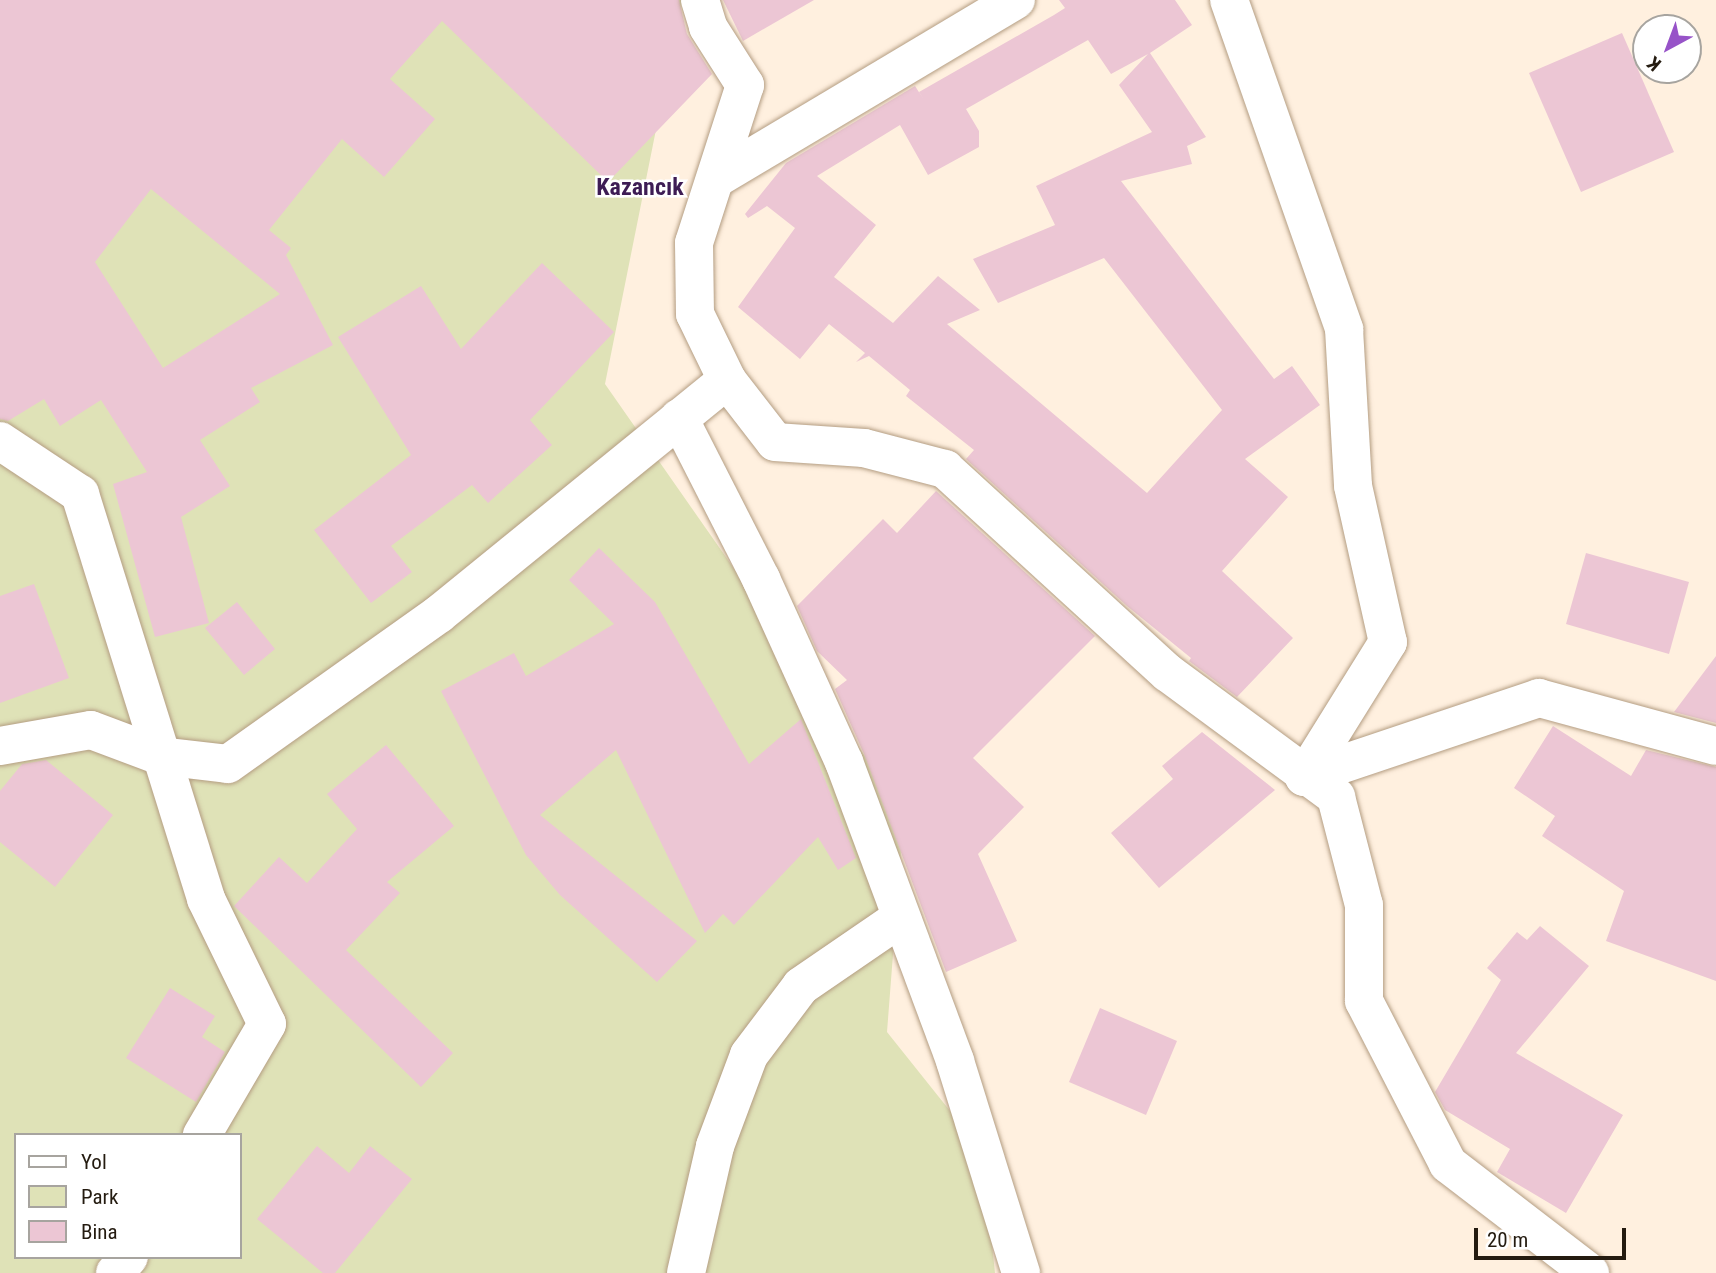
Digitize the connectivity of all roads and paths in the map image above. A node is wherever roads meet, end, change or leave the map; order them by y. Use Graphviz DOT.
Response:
graph roads {
  1 [pos="700,0"];
  2 [pos="1016,0"];
  3 [pos="1229,0"];
  4 [pos="717,178"];
  5 [pos="727,380"];
  6 [pos="680,418"];
  7 [pos="0,441"];
  8 [pos="0,746"];
  9 [pos="1716,746"];
  10 [pos="160,756"];
  11 [pos="1304,777"];
  12 [pos="899,919"];
  13 [pos="203,1133"];
  14 [pos="128,1259"];
  15 [pos="115,1273"];
  16 [pos="686,1273"];
  17 [pos="1021,1273"];
  18 [pos="1590,1273"];
  1 -- 4 [label="street"];
  2 -- 4 [label="street"];
  3 -- 11 [label="street"];
  4 -- 5 [label="street"];
  5 -- 6 [label="street"];
  5 -- 11 [label="street"];
  6 -- 10 [label="street"];
  6 -- 12 [label="street"];
  7 -- 10 [label="street"];
  8 -- 10 [label="street"];
  9 -- 11 [label="street"];
  10 -- 13 [label="street"];
  11 -- 18 [label="street"];
  12 -- 16 [label="street"];
  12 -- 17 [label="street"];
  14 -- 15 [label="street"];
}
